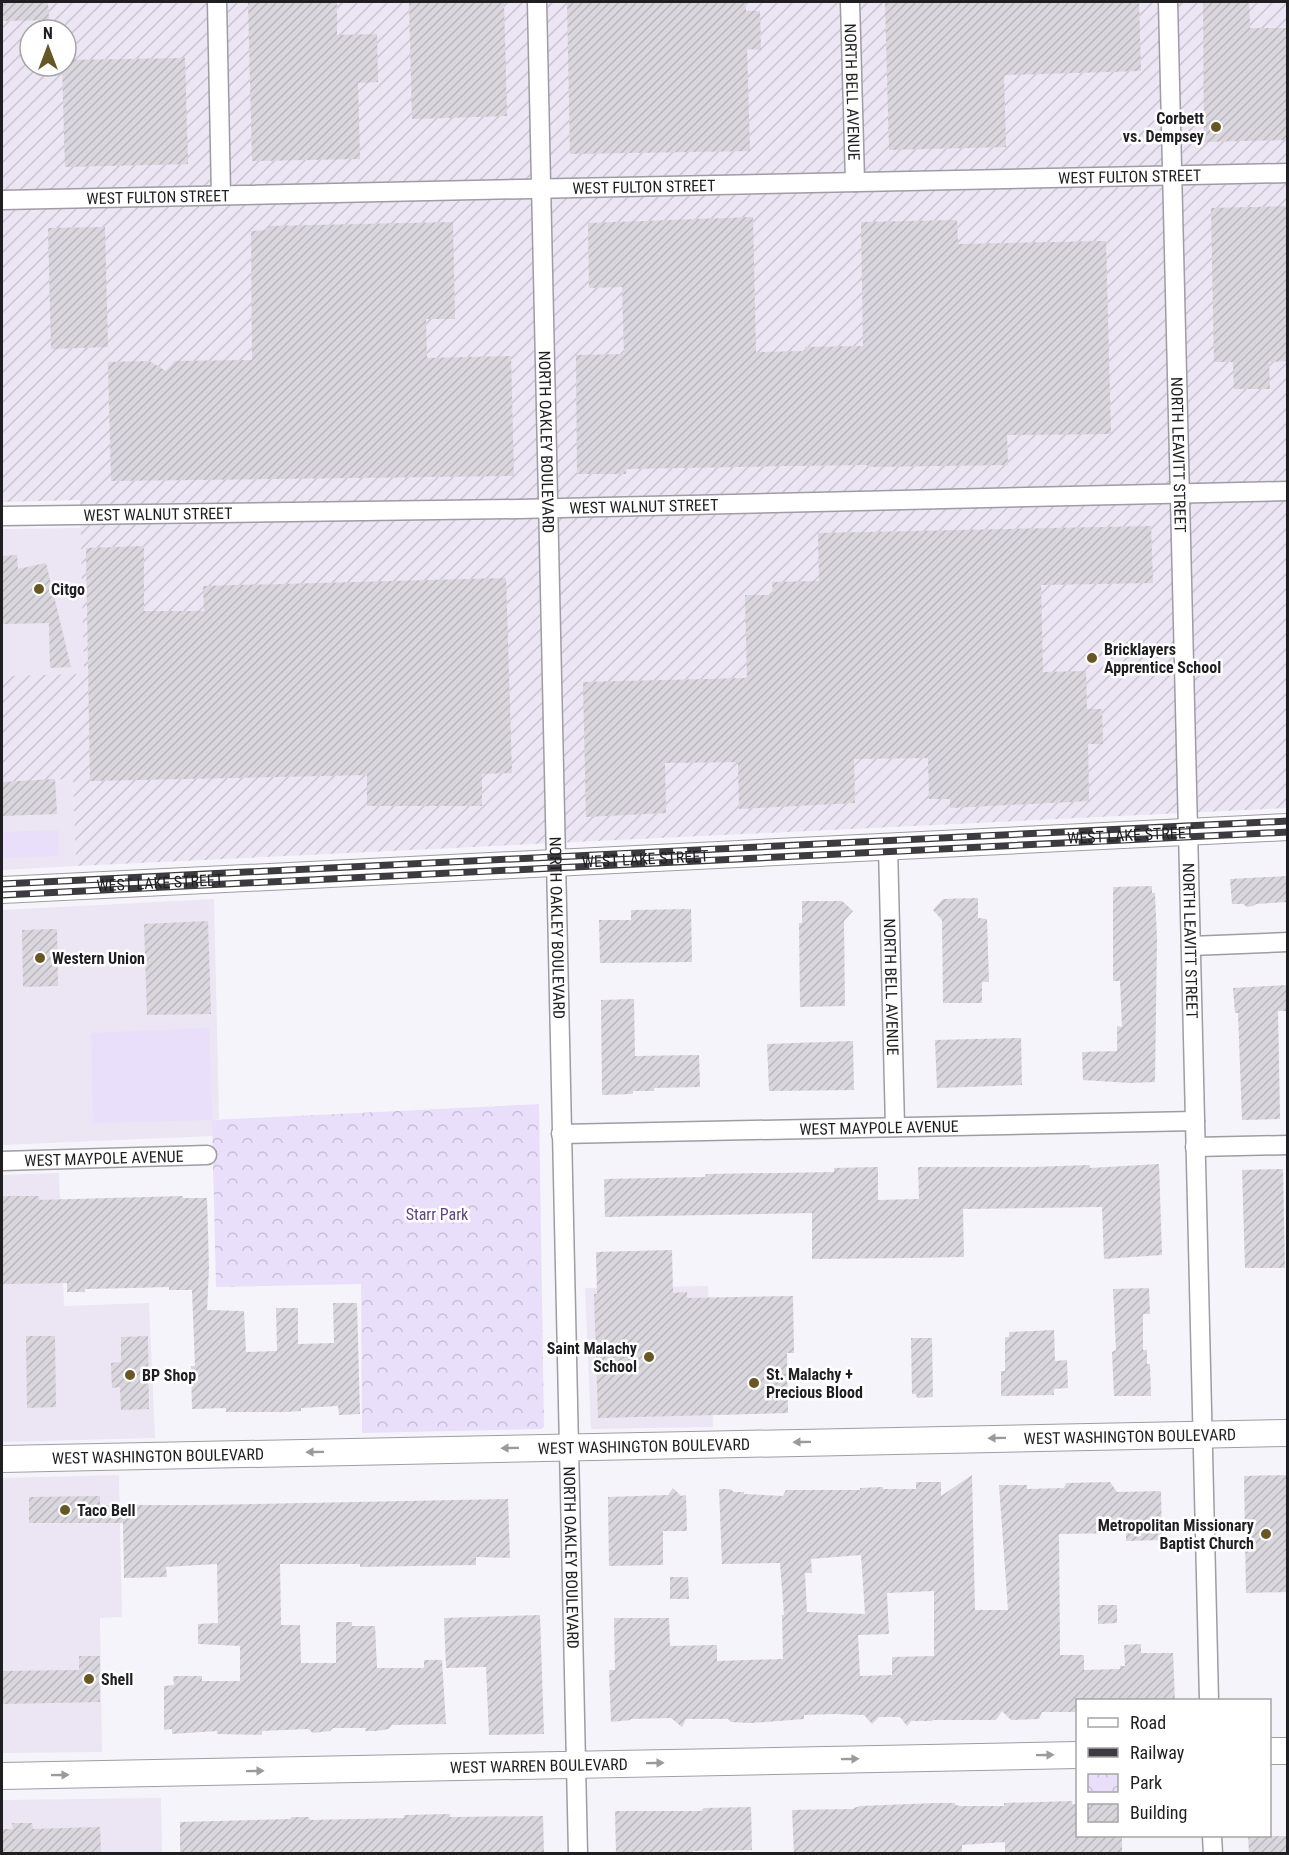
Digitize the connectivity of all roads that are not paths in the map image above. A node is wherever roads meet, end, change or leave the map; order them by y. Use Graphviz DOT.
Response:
graph roads {
  1 [pos="217,2"];
  2 [pos="537,2"];
  3 [pos="850,2"];
  4 [pos="1168,2"];
  5 [pos="1287,173"];
  6 [pos="1172,175"];
  7 [pos="855,182"];
  8 [pos="542,189"];
  9 [pos="221,195"];
  10 [pos="2,200"];
  11 [pos="1287,491"];
  12 [pos="1180,493"];
  13 [pos="548,509"];
  14 [pos="2,516"];
  15 [pos="1287,827"];
  16 [pos="1188,832"];
  17 [pos="888,847"];
  18 [pos="556,862"];
  19 [pos="2,890"];
  20 [pos="1287,942"];
  21 [pos="1191,946"];
  22 [pos="1195,1121"];
  23 [pos="895,1127"];
  24 [pos="561,1134"];
  25 [pos="1287,1144"];
  26 [pos="1196,1147"];
  27 [pos="207,1155"];
  28 [pos="2,1161"];
  29 [pos="1287,1432"];
  30 [pos="1203,1434"];
  31 [pos="568,1447"];
  32 [pos="2,1458"];
  33 [pos="1209,1699"];
  34 [pos="1271,1751"];
  35 [pos="1287,1751"];
  36 [pos="1076,1755"];
  37 [pos="575,1765"];
  38 [pos="2,1776"];
  39 [pos="1212,1837"];
  40 [pos="578,1854"];
  41 [pos="1213,1854"];
  1 -- 9 [label="street"];
  2 -- 8 [label="street, NORTH OAKLEY BOULEVARD"];
  3 -- 7 [label="street, NORTH BELL AVENUE"];
  4 -- 6 [label="street, NORTH LEAVITT STREET"];
  5 -- 6 [label="street, WEST FULTON STREET"];
  6 -- 7 [label="street, WEST FULTON STREET"];
  6 -- 12 [label="street, NORTH LEAVITT STREET"];
  7 -- 8 [label="street, WEST FULTON STREET"];
  8 -- 9 [label="street, WEST FULTON STREET"];
  8 -- 13 [label="street, NORTH OAKLEY BOULEVARD"];
  9 -- 10 [label="street, WEST FULTON STREET"];
  11 -- 12 [label="street, WEST WALNUT STREET"];
  12 -- 13 [label="street, WEST WALNUT STREET"];
  12 -- 16 [label="street, NORTH LEAVITT STREET"];
  13 -- 14 [label="street, WEST WALNUT STREET"];
  13 -- 18 [label="street, NORTH OAKLEY BOULEVARD"];
  15 -- 16 [label="street, WEST LAKE STREET"];
  16 -- 17 [label="street, WEST LAKE STREET"];
  16 -- 21 [label="street, NORTH LEAVITT STREET"];
  17 -- 18 [label="street, WEST LAKE STREET"];
  17 -- 23 [label="street, NORTH BELL AVENUE"];
  18 -- 19 [label="street, WEST LAKE STREET"];
  18 -- 24 [label="street, NORTH OAKLEY BOULEVARD"];
  20 -- 21 [label="street"];
  21 -- 22 [label="street, NORTH LEAVITT STREET"];
  22 -- 23 [label="street, WEST MAYPOLE AVENUE"];
  22 -- 26 [label="street, NORTH LEAVITT STREET"];
  23 -- 24 [label="street, WEST MAYPOLE AVENUE"];
  24 -- 31 [label="street, NORTH OAKLEY BOULEVARD"];
  25 -- 26 [label="street"];
  26 -- 30 [label="street, NORTH LEAVITT STREET"];
  27 -- 28 [label="street, WEST MAYPOLE AVENUE"];
  29 -- 30 [label="street, WEST WASHINGTON BOULEVARD"];
  30 -- 31 [label="street, WEST WASHINGTON BOULEVARD, one-way"];
  30 -- 33 [label="street, NORTH LEAVITT STREET"];
  31 -- 32 [label="street, WEST WASHINGTON BOULEVARD, one-way"];
  31 -- 37 [label="street, NORTH OAKLEY BOULEVARD"];
  34 -- 35 [label="street"];
  37 -- 36 [label="street, WEST WARREN BOULEVARD, one-way"];
  38 -- 37 [label="street, WEST WARREN BOULEVARD, one-way"];
  37 -- 40 [label="street, NORTH OAKLEY BOULEVARD"];
  39 -- 41 [label="street"];
}
